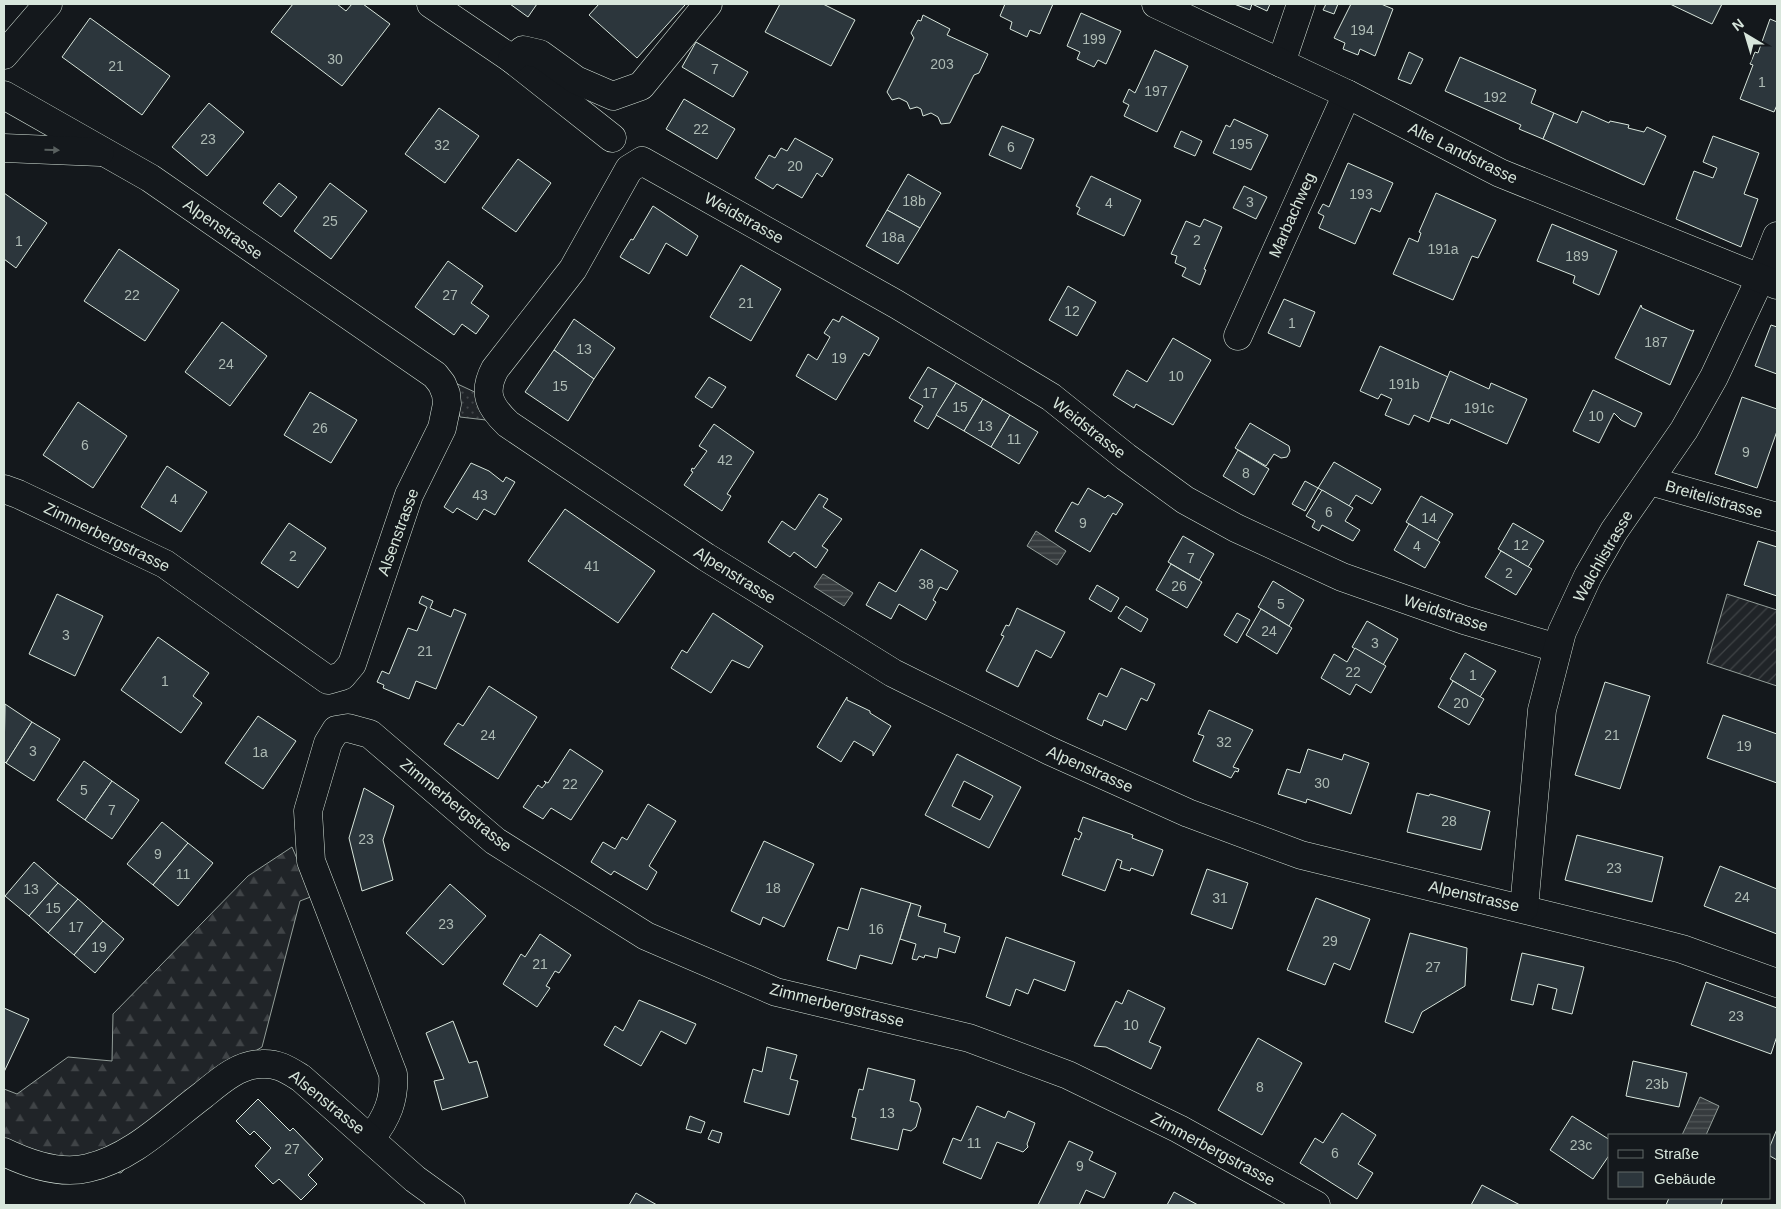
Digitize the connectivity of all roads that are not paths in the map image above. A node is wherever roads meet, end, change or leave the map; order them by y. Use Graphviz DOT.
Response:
graph roads {
  1 [pos="48,4"];
  2 [pos="431,4"];
  3 [pos="708,4"];
  4 [pos="1156,4"];
  5 [pos="1301,4"];
  6 [pos="4,55"];
  7 [pos="512,59"];
  8 [pos="1281,63"];
  9 [pos="1347,94"];
  10 [pos="4,95"];
  11 [pos="612,138"];
  12 [pos="4,148"];
  13 [pos="104,152"];
  14 [pos="1777,236"];
  15 [pos="1769,282"];
  16 [pos="1238,336"];
  17 [pos="435,375"];
  18 [pos="488,388"];
  19 [pos="1650,481"];
  20 [pos="4,489"];
  21 [pos="1777,517"];
  22 [pos="1557,648"];
  23 [pos="328,680"];
  24 [pos="336,730"];
  25 [pos="1524,908"];
  26 [pos="1777,982"];
  27 [pos="371,1138"];
  28 [pos="4,1152"];
  29 [pos="451,1205"];
  30 [pos="1316,1205"];
  1 -- 6 [label="street"];
  2 -- 7 [label="street"];
  3 -- 7 [label="street"];
  4 -- 8 [label="street, Alte Landstrasse"];
  5 -- 8 [label="street"];
  7 -- 11 [label="street"];
  8 -- 9 [label="street, Alte Landstrasse"];
  9 -- 15 [label="street, Alte Landstrasse"];
  9 -- 16 [label="street, Marbachweg"];
  10 -- 13 [label="street, Alpenstrasse"];
  12 -- 13 [label="street, one-way"];
  13 -- 17 [label="street, Alpenstrasse"];
  14 -- 15 [label="street, Walchlistrasse"];
  15 -- 19 [label="street, Walchlistrasse"];
  17 -- 23 [label="street, Alsenstrasse"];
  18 -- 22 [label="street, Weidstrasse"];
  18 -- 25 [label="street, Alpenstrasse"];
  19 -- 21 [label="street, Breitelistrasse"];
  19 -- 22 [label="street, Walchlistrasse"];
  20 -- 23 [label="street, Zimmerbergstrasse"];
  22 -- 25 [label="street, Walchlistrasse"];
  24 -- 27 [label="street, Alsenstrasse"];
  24 -- 30 [label="street, Zimmerbergstrasse"];
  25 -- 26 [label="street, Alpenstrasse"];
  27 -- 28 [label="street, Alsenstrasse"];
  27 -- 29 [label="street"];
}
